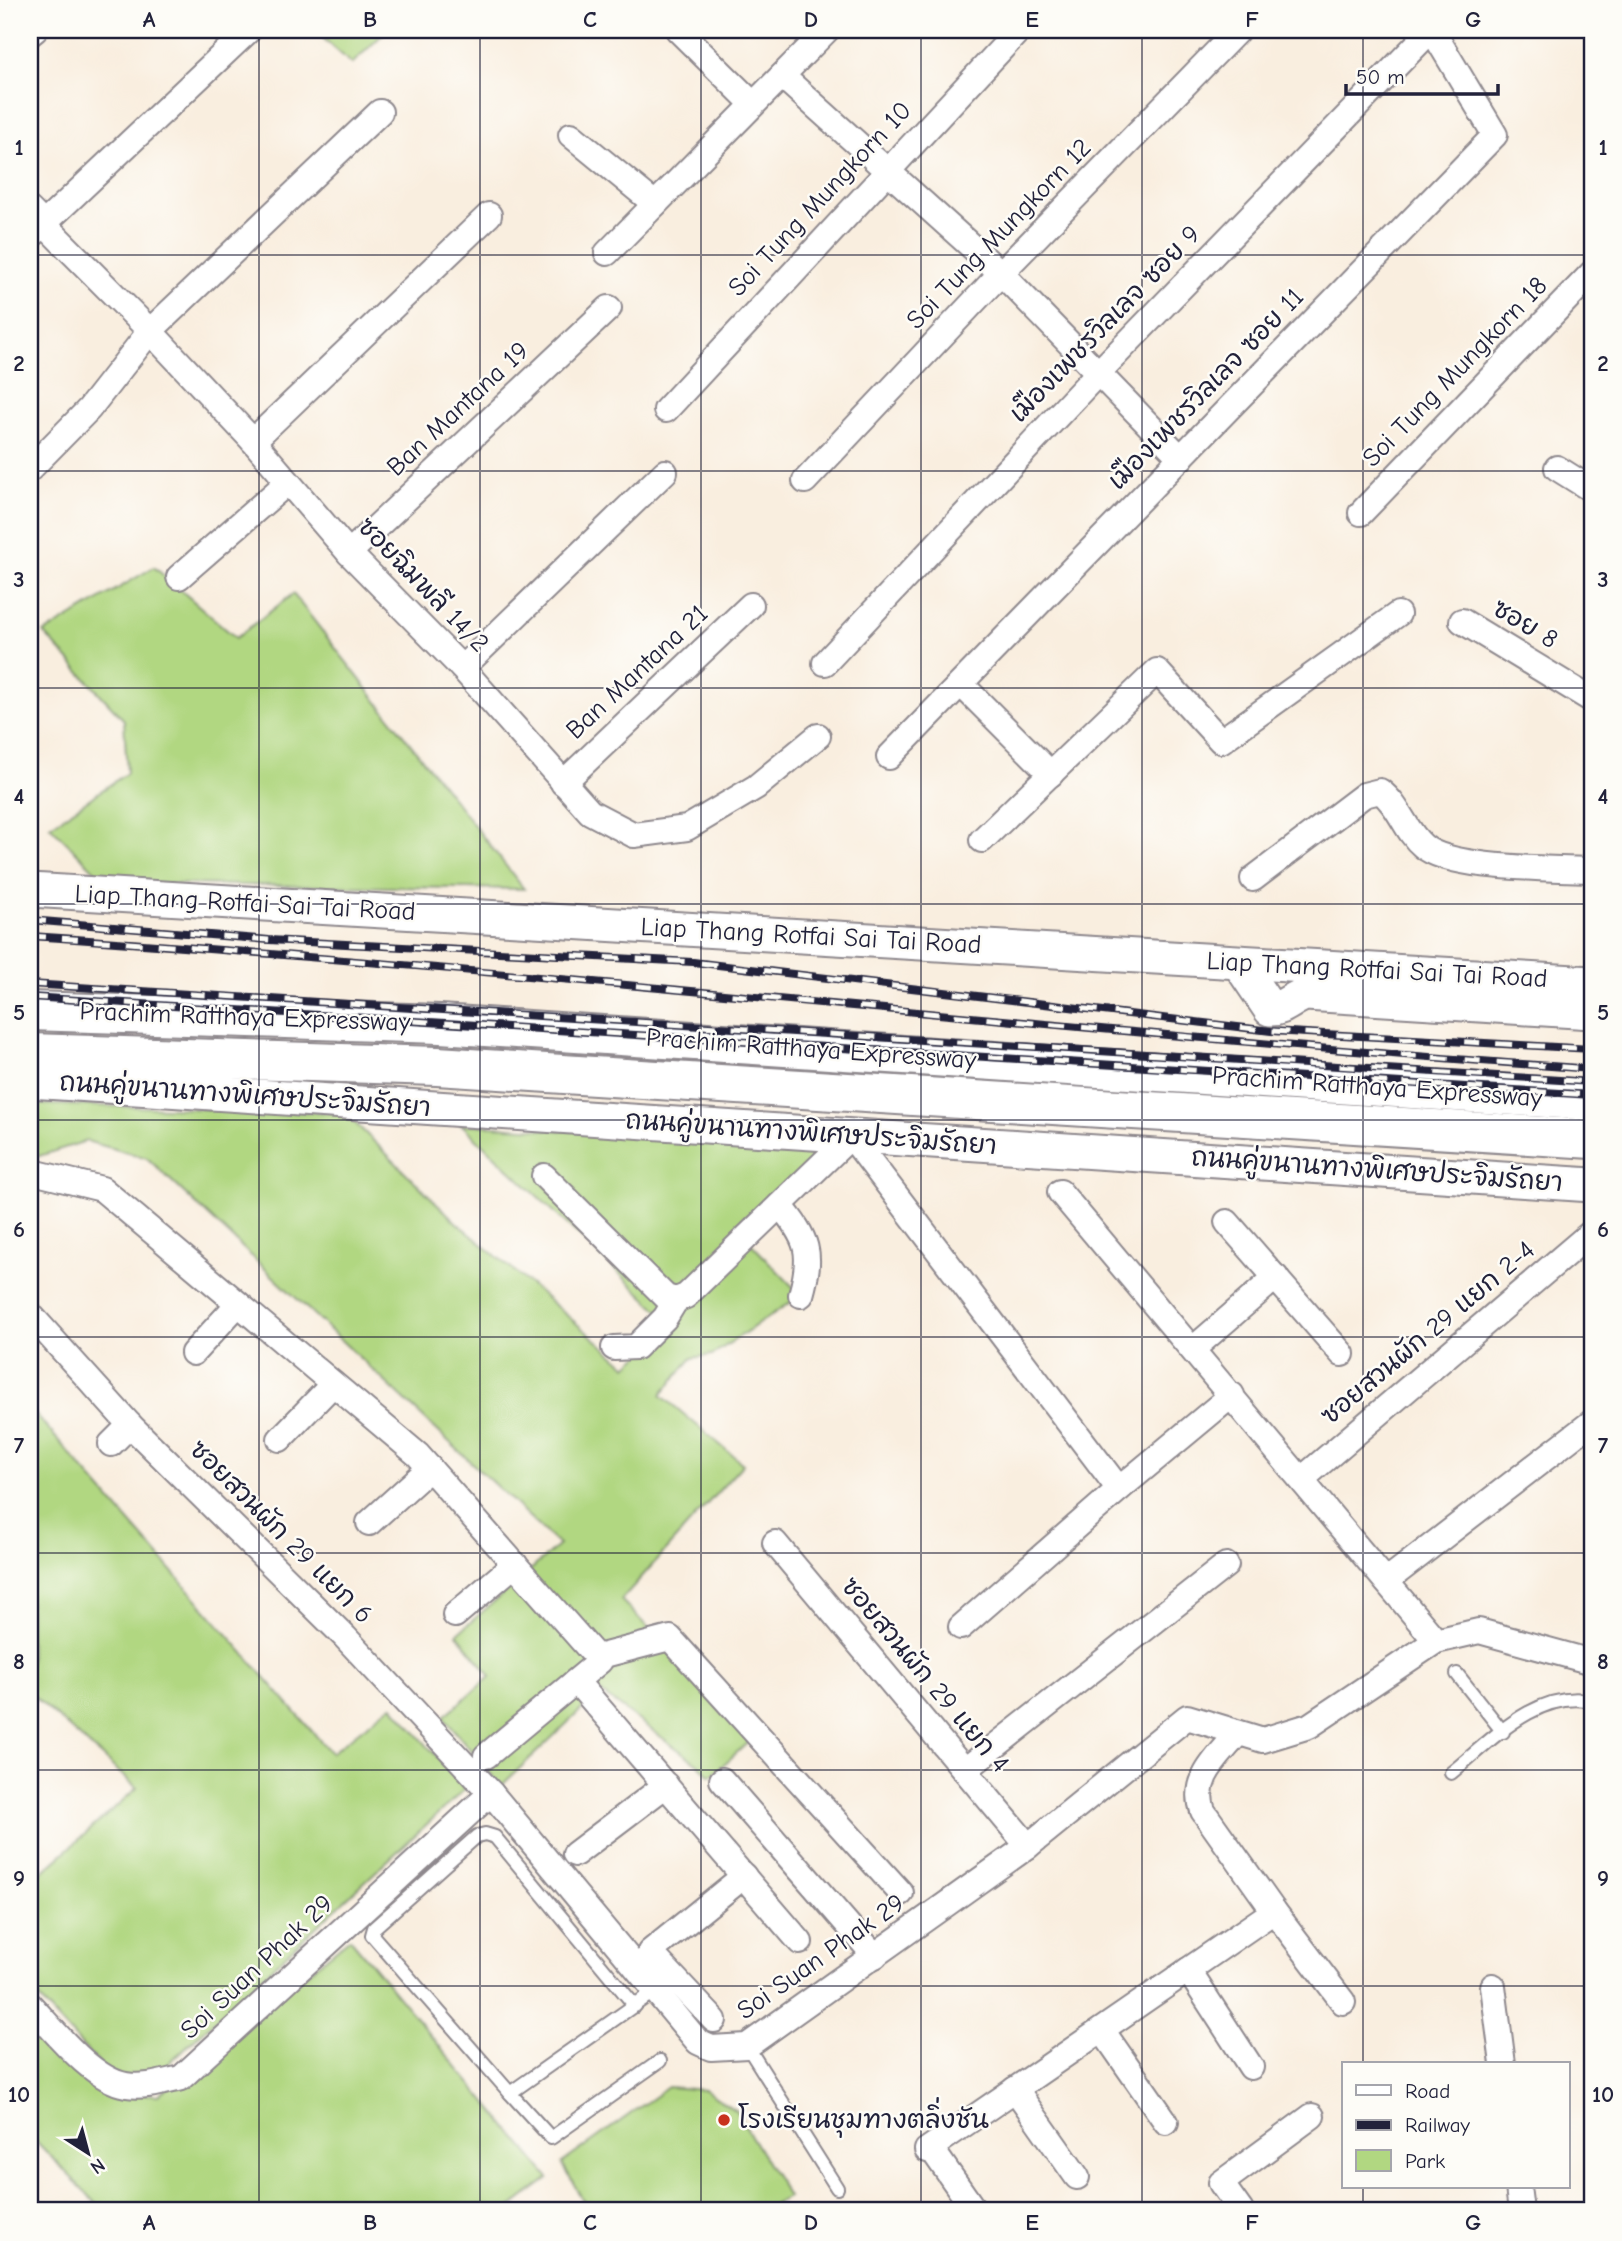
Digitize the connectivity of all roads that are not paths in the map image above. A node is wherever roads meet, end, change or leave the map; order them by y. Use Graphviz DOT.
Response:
graph roads {
  1 [pos="35,30"];
  2 [pos="249,30"];
  3 [pos="678,30"];
  4 [pos="827,30"];
  5 [pos="1019,30"];
  6 [pos="1238,30"];
  7 [pos="1431,30"];
  8 [pos="30,34"];
  9 [pos="782,76"];
  10 [pos="753,104"];
  11 [pos="380,112"];
  12 [pos="571,135"];
  13 [pos="886,170"];
  14 [pos="655,204"];
  15 [pos="489,215"];
  16 [pos="35,224"];
  17 [pos="607,253"];
  18 [pos="1001,273"];
  19 [pos="1592,273"];
  20 [pos="609,308"];
  21 [pos="150,331"];
  22 [pos="1098,373"];
  23 [pos="666,410"];
  24 [pos="253,441"];
  25 [pos="1181,458"];
  26 [pos="1557,468"];
  27 [pos="30,469"];
  28 [pos="665,472"];
  29 [pos="805,481"];
  30 [pos="288,482"];
  31 [pos="1592,490"];
  32 [pos="1360,513"];
  33 [pos="349,553"];
  34 [pos="179,577"];
  35 [pos="751,605"];
  36 [pos="1398,614"];
  37 [pos="1462,621"];
  38 [pos="825,663"];
  39 [pos="462,668"];
  40 [pos="961,684"];
  41 [pos="1592,700"];
  42 [pos="818,736"];
  43 [pos="889,757"];
  44 [pos="1051,774"];
  45 [pos="563,783"];
  46 [pos="982,841"];
  47 [pos="1592,870"];
  48 [pos="1253,879"];
  49 [pos="30,890"];
  50 [pos="1239,963"];
  51 [pos="1592,983"];
  52 [pos="30,1011"];
  53 [pos="1592,1012"];
  54 [pos="30,1053"];
  55 [pos="30,1081"];
  56 [pos="1592,1101"];
  57 [pos="851,1136"];
  58 [pos="1592,1139"];
  59 [pos="1592,1157"];
  60 [pos="1219,1158"];
  61 [pos="30,1165"];
  62 [pos="544,1176"];
  63 [pos="1592,1185"];
  64 [pos="1060,1192"];
  65 [pos="780,1205"];
  66 [pos="1227,1222"];
  67 [pos="1592,1232"];
  68 [pos="1276,1277"];
  69 [pos="801,1296"];
  70 [pos="676,1300"];
  71 [pos="238,1304"];
  72 [pos="30,1314"];
  73 [pos="614,1348"];
  74 [pos="1193,1349"];
  75 [pos="193,1353"];
  76 [pos="1342,1354"];
  77 [pos="333,1384"];
  78 [pos="1232,1395"];
  79 [pos="1592,1422"];
  80 [pos="130,1425"];
  81 [pos="280,1439"];
  82 [pos="111,1444"];
  83 [pos="430,1468"];
  84 [pos="1301,1479"];
  85 [pos="1119,1489"];
  86 [pos="369,1523"];
  87 [pos="775,1543"];
  88 [pos="515,1564"];
  89 [pos="1226,1565"];
  90 [pos="1386,1581"];
  91 [pos="455,1615"];
  92 [pos="961,1627"];
  93 [pos="1436,1641"];
  94 [pos="597,1657"];
  95 [pos="1592,1660"];
  96 [pos="1457,1674"];
  97 [pos="576,1681"];
  98 [pos="1592,1701"];
  99 [pos="1503,1732"];
  100 [pos="1238,1734"];
  101 [pos="486,1756"];
  102 [pos="965,1770"];
  103 [pos="1451,1773"];
  104 [pos="722,1780"];
  105 [pos="666,1785"];
  106 [pos="491,1793"];
  107 [pos="1028,1846"];
  108 [pos="575,1854"];
  109 [pos="744,1876"];
  110 [pos="901,1893"];
  111 [pos="1274,1911"];
  112 [pos="800,1941"];
  113 [pos="875,1956"];
  114 [pos="1188,1970"];
  115 [pos="1493,1986"];
  116 [pos="656,1990"];
  117 [pos="1343,2002"];
  118 [pos="30,2005"];
  119 [pos="635,2006"];
  120 [pos="714,2020"];
  121 [pos="1102,2030"];
  122 [pos="747,2046"];
  123 [pos="660,2061"];
  124 [pos="1503,2062"];
  125 [pos="1251,2067"];
  126 [pos="1015,2089"];
  127 [pos="510,2093"];
  128 [pos="1312,2116"];
  129 [pos="1166,2122"];
  130 [pos="1077,2177"];
  131 [pos="837,2188"];
  132 [pos="1518,2188"];
  133 [pos="975,2211"];
  134 [pos="1241,2211"];
  135 [pos="1521,2211"];
  1 -- 8 [label="street"];
  2 -- 16 [label="street"];
  3 -- 10 [label="street"];
  4 -- 9 [label="street"];
  5 -- 13 [label="street, Soi Tung Mungkorn 10"];
  6 -- 18 [label="street, Soi Tung Mungkorn 12"];
  7 -- 22 [label="street, เมืองเพชรวิลเลจ ซอย 9"];
  7 -- 25 [label="street, เมืองเพชรวิลเลจ ซอย 11"];
  9 -- 10 [label="street"];
  9 -- 13 [label="street"];
  10 -- 14 [label="street"];
  11 -- 21 [label="street"];
  12 -- 14 [label="street"];
  13 -- 18 [label="street"];
  13 -- 23 [label="street, Soi Tung Mungkorn 10"];
  14 -- 17 [label="street"];
  15 -- 24 [label="street"];
  16 -- 21 [label="street, ซอยฉิมพลี 14/2"];
  18 -- 22 [label="street"];
  18 -- 29 [label="street, Soi Tung Mungkorn 12"];
  19 -- 32 [label="street, Soi Tung Mungkorn 18"];
  20 -- 33 [label="street, Ban Mantana 19"];
  21 -- 24 [label="street, ซอยฉิมพลี 14/2"];
  21 -- 27 [label="street"];
  22 -- 25 [label="street"];
  22 -- 38 [label="street, เมืองเพชรวิลเลจ ซอย 9"];
  24 -- 30 [label="street, ซอยฉิมพลี 14/2"];
  25 -- 40 [label="street, เมืองเพชรวิลเลจ ซอย 11"];
  26 -- 31 [label="street"];
  28 -- 39 [label="street"];
  30 -- 33 [label="street, ซอยฉิมพลี 14/2"];
  30 -- 34 [label="street"];
  33 -- 39 [label="street, ซอยฉิมพลี 14/2"];
  35 -- 45 [label="street, Ban Mantana 21"];
  36 -- 44 [label="street"];
  37 -- 41 [label="street, ซอย 8"];
  39 -- 45 [label="street, ซอยฉิมพลี 14/2"];
  40 -- 43 [label="street, เมืองเพชรวิลเลจ ซอย 11"];
  40 -- 44 [label="street"];
  42 -- 45 [label="street, ซอยฉิมพลี 14/2"];
  44 -- 46 [label="street"];
  47 -- 48 [label="street"];
  49 -- 50 [label="main road, Liap Thang Rotfai Sai Tai Road"];
  50 -- 51 [label="main road, Liap Thang Rotfai Sai Tai Road"];
  50 -- 53 [label="main road"];
  52 -- 56 [label="highway, Prachim Ratthaya Expressway"];
  54 -- 58 [label="highway, Prachim Ratthaya Expressway"];
  55 -- 57 [label="main road, ถนนคู่ขนานทางพิเศษประจิมรัถยา"];
  57 -- 60 [label="main road, ถนนคู่ขนานทางพิเศษประจิมรัถยา"];
  57 -- 65 [label="street"];
  57 -- 85 [label="street"];
  59 -- 60 [label="main road"];
  60 -- 63 [label="main road, ถนนคู่ขนานทางพิเศษประจิมรัถยา"];
  61 -- 71 [label="street"];
  62 -- 70 [label="street"];
  64 -- 74 [label="street"];
  65 -- 69 [label="street"];
  65 -- 70 [label="street"];
  66 -- 68 [label="street"];
  67 -- 84 [label="street, ซอยสวนผัก 29 แยก 2-4"];
  68 -- 74 [label="street"];
  68 -- 76 [label="street"];
  70 -- 73 [label="street"];
  71 -- 75 [label="street"];
  71 -- 77 [label="street"];
  72 -- 80 [label="street, ซอยสวนผัก 29 แยก 6"];
  74 -- 78 [label="street"];
  77 -- 81 [label="street"];
  77 -- 83 [label="street"];
  78 -- 84 [label="street"];
  78 -- 85 [label="street"];
  79 -- 90 [label="street"];
  80 -- 82 [label="street"];
  80 -- 106 [label="street, ซอยสวนผัก 29 แยก 6"];
  83 -- 86 [label="street"];
  83 -- 88 [label="street"];
  84 -- 90 [label="street"];
  85 -- 92 [label="street"];
  87 -- 102 [label="street, ซอยสวนผัก 29 แยก 4"];
  88 -- 91 [label="street"];
  88 -- 94 [label="street"];
  89 -- 102 [label="street"];
  90 -- 93 [label="street"];
  93 -- 95 [label="street, Soi Suan Phak 29"];
  93 -- 100 [label="street, Soi Suan Phak 29"];
  94 -- 97 [label="street"];
  94 -- 110 [label="street"];
  96 -- 99 [label="lane"];
  97 -- 101 [label="street"];
  97 -- 105 [label="street"];
  98 -- 99 [label="lane"];
  99 -- 103 [label="lane"];
  100 -- 107 [label="street, Soi Suan Phak 29"];
  100 -- 111 [label="street"];
  102 -- 107 [label="street, ซอยสวนผัก 29 แยก 4"];
  104 -- 113 [label="street"];
  105 -- 108 [label="street"];
  105 -- 109 [label="street"];
  106 -- 116 [label="street, Soi Suan Phak 29"];
  106 -- 118 [label="street, Soi Suan Phak 29"];
  107 -- 113 [label="street, Soi Suan Phak 29"];
  109 -- 112 [label="street"];
  109 -- 120 [label="street"];
  111 -- 114 [label="street"];
  111 -- 117 [label="street"];
  113 -- 122 [label="street, Soi Suan Phak 29"];
  114 -- 121 [label="street"];
  114 -- 125 [label="street"];
  115 -- 124 [label="street"];
  116 -- 119 [label="lane"];
  116 -- 122 [label="street, Soi Suan Phak 29"];
  119 -- 127 [label="lane"];
  119 -- 127 [label="lane"];
  121 -- 126 [label="street"];
  121 -- 129 [label="street"];
  122 -- 131 [label="lane"];
  123 -- 127 [label="lane"];
  126 -- 130 [label="street"];
  126 -- 133 [label="street"];
  128 -- 134 [label="street"];
  132 -- 135 [label="street"];
}
